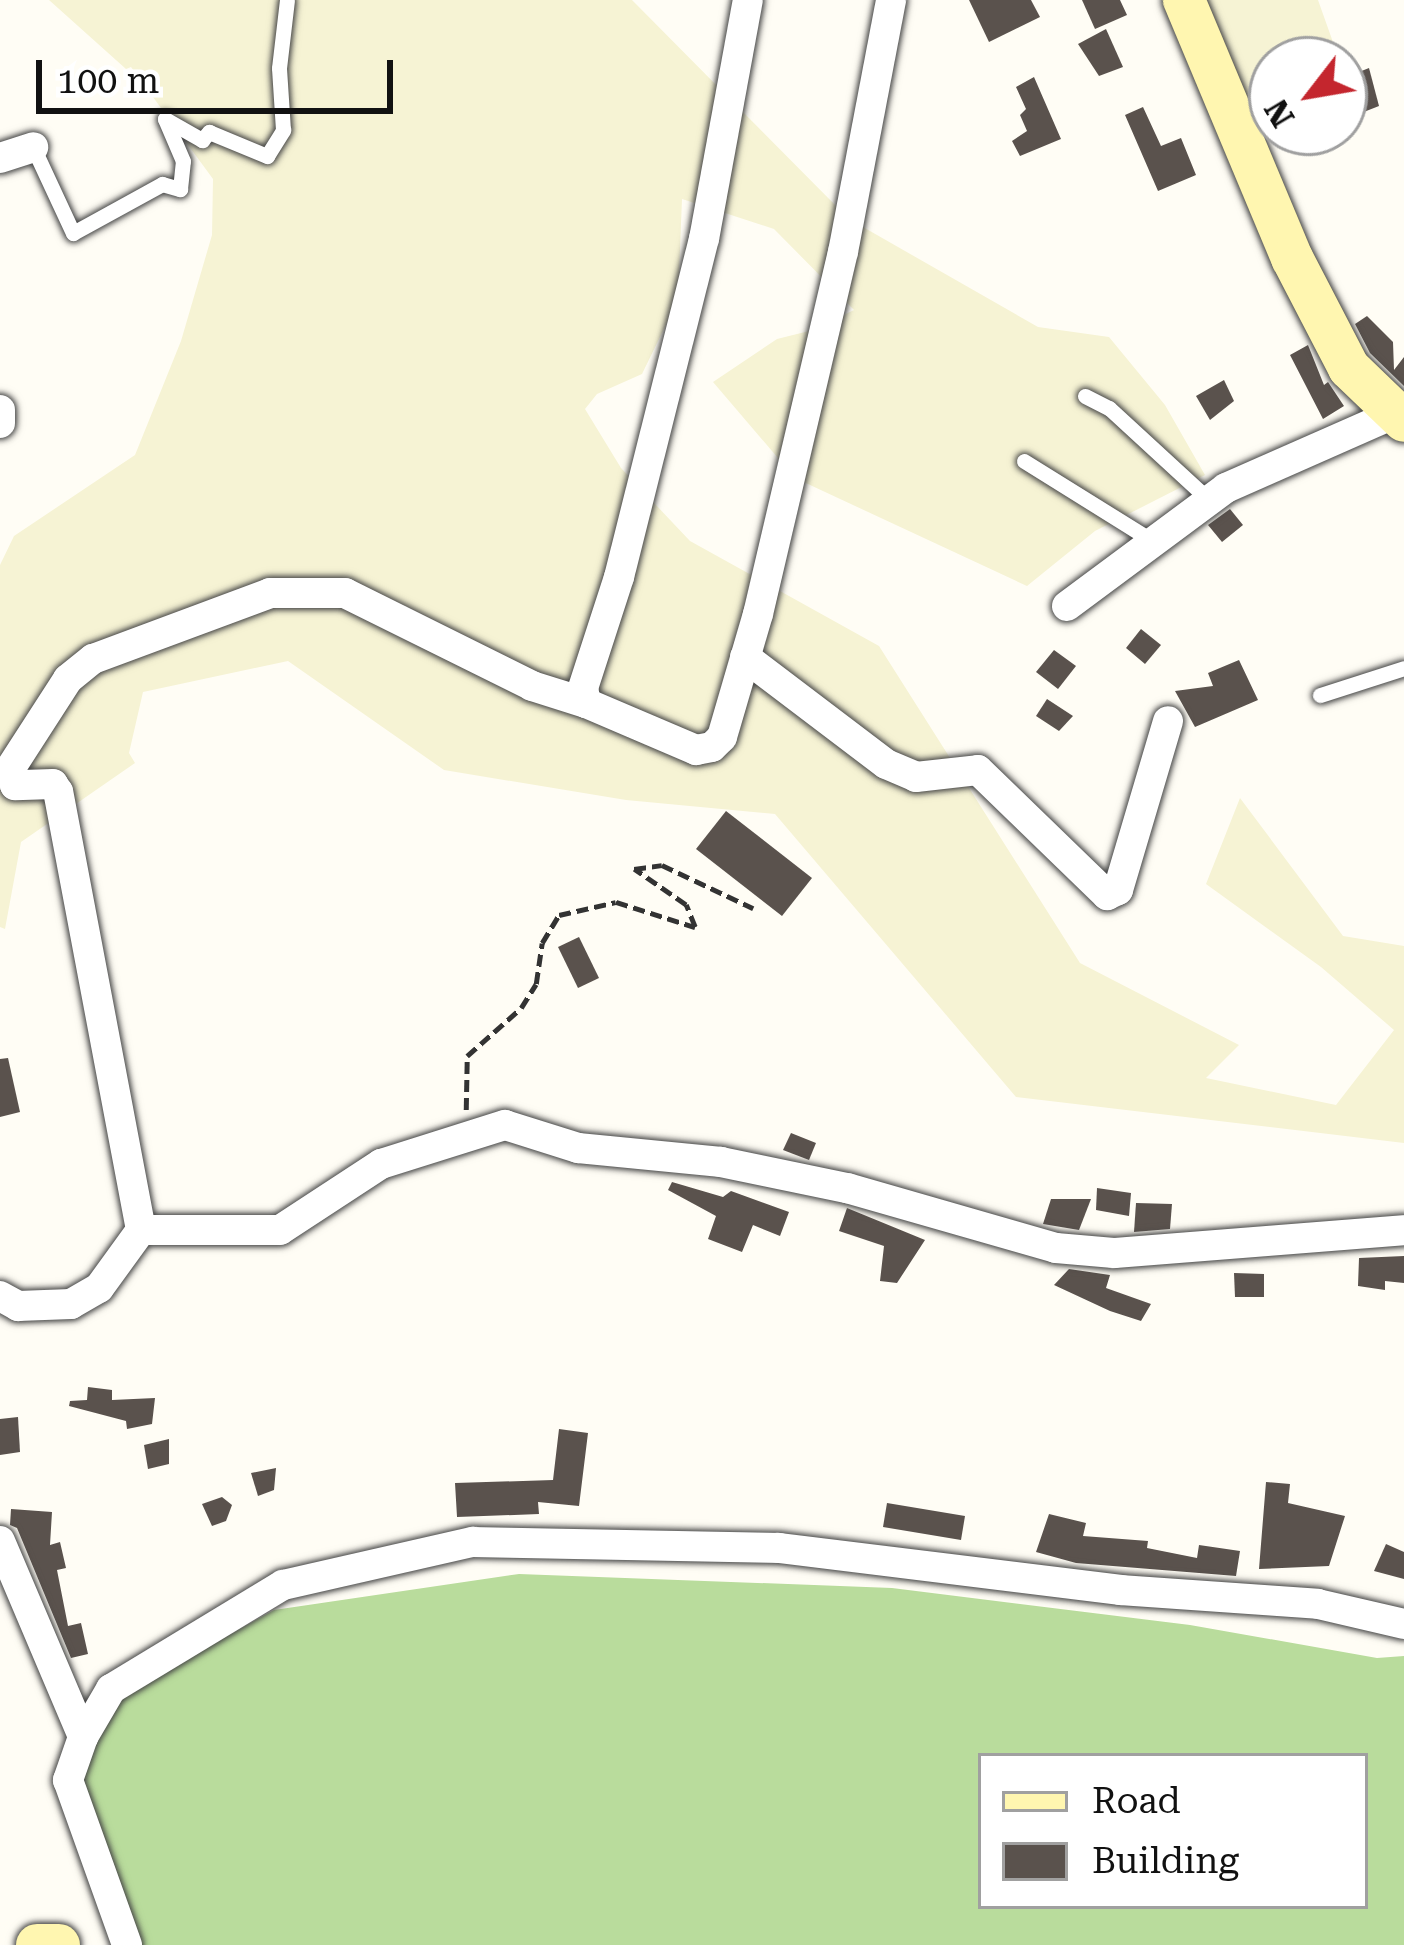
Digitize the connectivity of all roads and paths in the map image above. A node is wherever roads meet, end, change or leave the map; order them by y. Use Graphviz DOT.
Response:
graph roads {
  1 [pos="286,0"];
  2 [pos="748,0"];
  3 [pos="891,0"];
  4 [pos="1184,0"];
  5 [pos="33,147"];
  6 [pos="0,158"];
  7 [pos="1084,396"];
  8 [pos="0,410"];
  9 [pos="1400,417"];
  10 [pos="0,423"];
  11 [pos="1024,461"];
  12 [pos="1210,501"];
  13 [pos="1155,543"];
  14 [pos="1067,606"];
  15 [pos="745,657"];
  16 [pos="1404,668"];
  17 [pos="1320,695"];
  18 [pos="586,703"];
  19 [pos="1168,721"];
  20 [pos="753,908"];
  21 [pos="465,1133"];
  22 [pos="141,1230"];
  23 [pos="1404,1230"];
  24 [pos="0,1296"];
  25 [pos="0,1541"];
  26 [pos="1404,1624"];
  27 [pos="82,1737"];
  28 [pos="37,1945"];
  29 [pos="59,1945"];
  30 [pos="127,1945"];
  1 -- 5 [label="lane"];
  2 -- 18 [label="street"];
  3 -- 15 [label="street"];
  4 -- 9 [label="street"];
  5 -- 6 [label="street"];
  7 -- 12 [label="lane"];
  8 -- 10 [label="street"];
  9 -- 12 [label="street"];
  11 -- 13 [label="lane"];
  12 -- 13 [label="street"];
  13 -- 14 [label="street"];
  15 -- 18 [label="street"];
  15 -- 19 [label="street"];
  16 -- 17 [label="lane"];
  18 -- 22 [label="street"];
  20 -- 21 [label="path"];
  21 -- 22 [label="street"];
  21 -- 23 [label="street"];
  22 -- 24 [label="street"];
  25 -- 27 [label="street"];
  26 -- 27 [label="street"];
  27 -- 30 [label="street"];
  28 -- 29 [label="street"];
}
